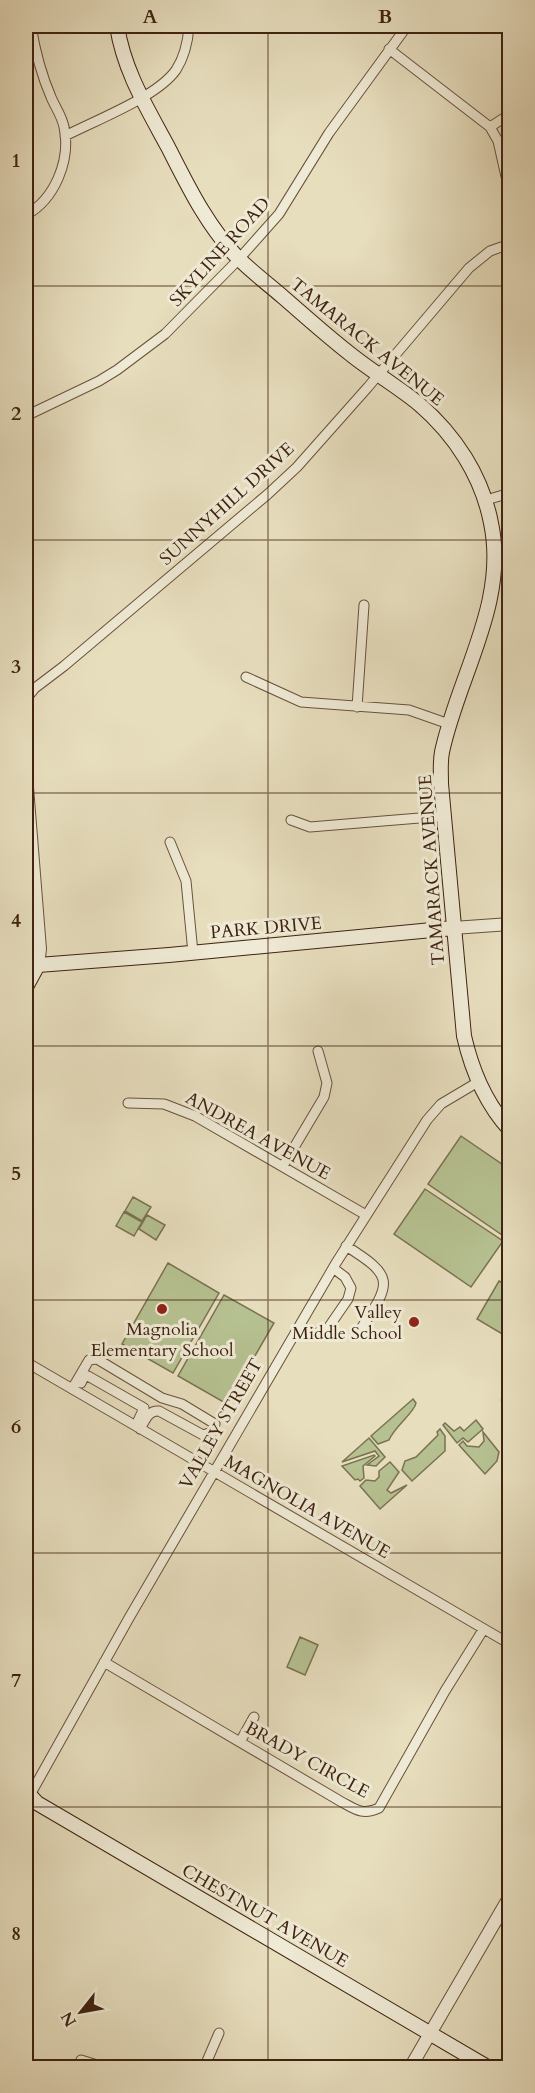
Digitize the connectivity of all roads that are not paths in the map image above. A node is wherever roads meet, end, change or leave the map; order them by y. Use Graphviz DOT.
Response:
graph roads {
  1 [pos="31,26"];
  2 [pos="117,26"];
  3 [pos="189,26"];
  4 [pos="407,26"];
  5 [pos="389,49"];
  6 [pos="141,98"];
  7 [pos="510,114"];
  8 [pos="490,127"];
  9 [pos="65,136"];
  10 [pos="510,194"];
  11 [pos="26,215"];
  12 [pos="510,244"];
  13 [pos="239,259"];
  14 [pos="378,376"];
  15 [pos="26,416"];
  16 [pos="510,493"];
  17 [pos="486,500"];
  18 [pos="364,605"];
  19 [pos="246,677"];
  20 [pos="26,699"];
  21 [pos="357,707"];
  22 [pos="449,724"];
  23 [pos="26,775"];
  24 [pos="444,816"];
  25 [pos="291,820"];
  26 [pos="170,842"];
  27 [pos="510,924"];
  28 [pos="453,928"];
  29 [pos="193,953"];
  30 [pos="32,965"];
  31 [pos="26,987"];
  32 [pos="318,1051"];
  33 [pos="478,1082"];
  34 [pos="128,1103"];
  35 [pos="510,1130"];
  36 [pos="283,1166"];
  37 [pos="366,1215"];
  38 [pos="346,1246"];
  39 [pos="333,1268"];
  40 [pos="362,1326"];
  41 [pos="299,1327"];
  42 [pos="26,1362"];
  43 [pos="74,1390"];
  44 [pos="154,1393"];
  45 [pos="144,1408"];
  46 [pos="138,1427"];
  47 [pos="214,1472"];
  48 [pos="483,1630"];
  49 [pos="510,1644"];
  50 [pos="104,1662"];
  51 [pos="254,1717"];
  52 [pos="240,1742"];
  53 [pos="27,1798"];
  54 [pos="510,1896"];
  55 [pos="219,2033"];
  56 [pos="430,2034"];
  57 [pos="81,2060"];
  58 [pos="107,2067"];
  59 [pos="204,2067"];
  60 [pos="410,2067"];
  61 [pos="489,2067"];
  1 -- 9 [label="street"];
  2 -- 6 [label="main road, TAMARACK AVENUE"];
  3 -- 6 [label="street"];
  4 -- 5 [label="street, SKYLINE ROAD"];
  5 -- 8 [label="street"];
  5 -- 13 [label="street, SKYLINE ROAD"];
  6 -- 9 [label="street"];
  6 -- 13 [label="main road, TAMARACK AVENUE"];
  7 -- 8 [label="street"];
  8 -- 10 [label="street"];
  9 -- 11 [label="street"];
  12 -- 14 [label="street, SUNNYHILL DRIVE"];
  13 -- 14 [label="main road, TAMARACK AVENUE"];
  13 -- 15 [label="street, SKYLINE ROAD"];
  14 -- 17 [label="main road, TAMARACK AVENUE"];
  14 -- 20 [label="street, SUNNYHILL DRIVE"];
  16 -- 17 [label="street"];
  17 -- 22 [label="main road, TAMARACK AVENUE"];
  18 -- 21 [label="street"];
  19 -- 21 [label="street"];
  21 -- 22 [label="street"];
  22 -- 24 [label="main road, TAMARACK AVENUE"];
  23 -- 30 [label="street"];
  24 -- 25 [label="street"];
  24 -- 28 [label="main road, TAMARACK AVENUE"];
  26 -- 29 [label="street"];
  27 -- 28 [label="street, PARK DRIVE"];
  28 -- 29 [label="main road, PARK DRIVE"];
  28 -- 33 [label="main road, TAMARACK AVENUE"];
  29 -- 30 [label="main road, PARK DRIVE"];
  30 -- 31 [label="main road"];
  32 -- 36 [label="street"];
  33 -- 35 [label="main road, TAMARACK AVENUE"];
  33 -- 37 [label="street, VALLEY STREET"];
  34 -- 36 [label="street, ANDREA AVENUE"];
  36 -- 37 [label="street, ANDREA AVENUE"];
  37 -- 38 [label="street, VALLEY STREET"];
  38 -- 39 [label="street, VALLEY STREET"];
  38 -- 40 [label="street"];
  39 -- 41 [label="street, VALLEY STREET"];
  39 -- 41 [label="street"];
  41 -- 47 [label="street, VALLEY STREET"];
  42 -- 43 [label="street, MAGNOLIA AVENUE"];
  43 -- 44 [label="street"];
  43 -- 45 [label="street"];
  43 -- 46 [label="street, MAGNOLIA AVENUE"];
  44 -- 45 [label="street"];
  44 -- 46 [label="street"];
  45 -- 46 [label="street"];
  46 -- 47 [label="street, MAGNOLIA AVENUE"];
  47 -- 48 [label="street, MAGNOLIA AVENUE"];
  47 -- 50 [label="street, VALLEY STREET"];
  48 -- 49 [label="street, MAGNOLIA AVENUE"];
  48 -- 52 [label="street, BRADY CIRCLE"];
  50 -- 52 [label="street, BRADY CIRCLE"];
  50 -- 53 [label="street, VALLEY STREET"];
  51 -- 52 [label="street"];
  53 -- 56 [label="main road, CHESTNUT AVENUE"];
  54 -- 56 [label="street"];
  55 -- 59 [label="street"];
  56 -- 60 [label="street"];
  56 -- 61 [label="main road, CHESTNUT AVENUE"];
  57 -- 58 [label="street"];
}
